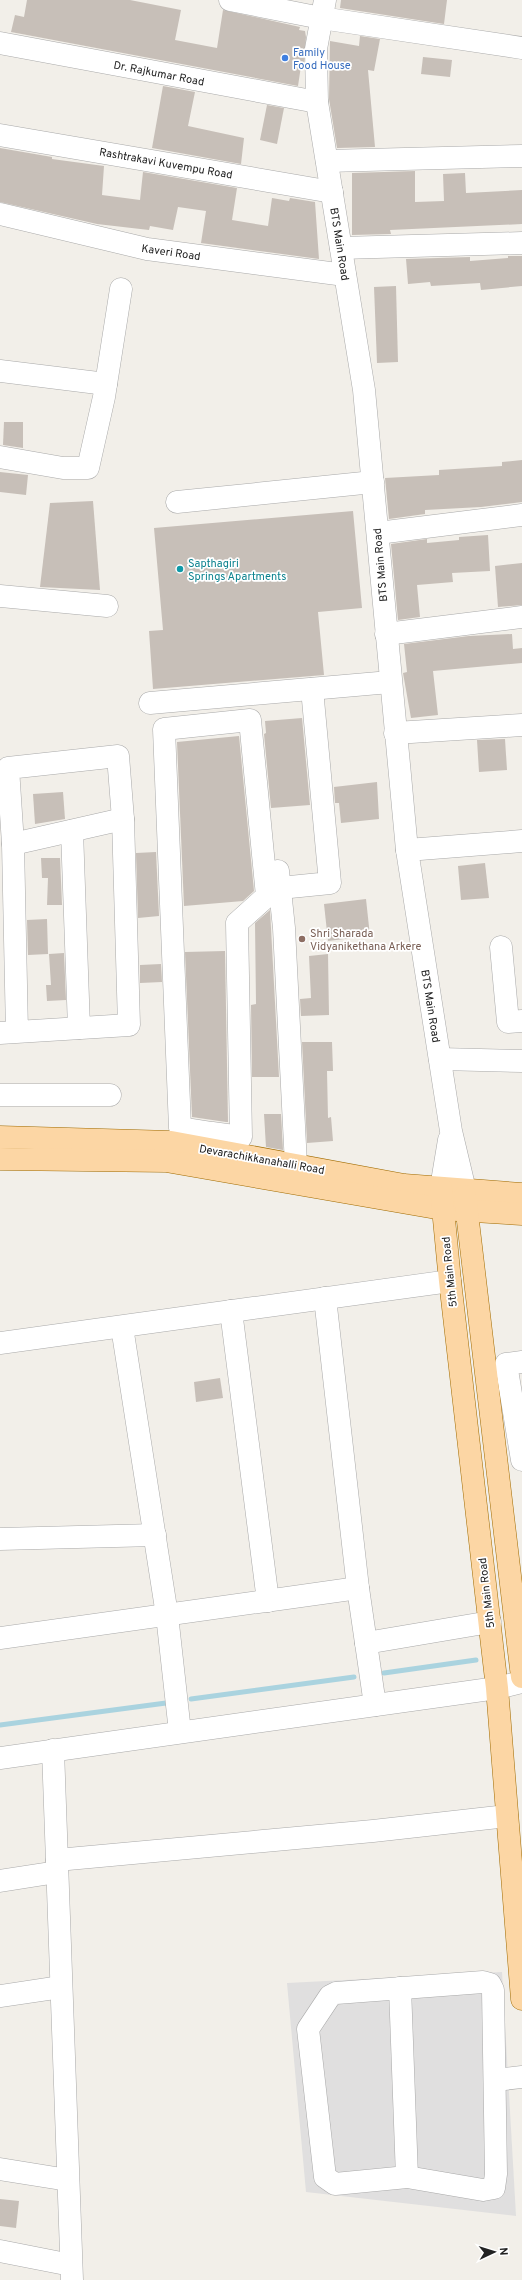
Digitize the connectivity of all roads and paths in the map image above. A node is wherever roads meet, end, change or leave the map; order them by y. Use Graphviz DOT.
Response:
graph roads {
  1 [pos="230,0"];
  2 [pos="323,9"];
  3 [pos="0,43"];
  4 [pos="522,48"];
  5 [pos="317,102"];
  6 [pos="0,135"];
  7 [pos="522,156"];
  8 [pos="327,162"];
  9 [pos="332,192"];
  10 [pos="0,214"];
  11 [pos="522,243"];
  12 [pos="341,248"];
  13 [pos="345,275"];
  14 [pos="121,289"];
  15 [pos="0,371"];
  16 [pos="106,384"];
  17 [pos="0,457"];
  18 [pos="373,482"];
  19 [pos="176,502"];
  20 [pos="522,515"];
  21 [pos="378,533"];
  22 [pos="0,596"];
  23 [pos="107,606"];
  24 [pos="522,617"];
  25 [pos="386,634"];
  26 [pos="390,682"];
  27 [pos="312,689"];
  28 [pos="150,703"];
  29 [pos="261,707"];
  30 [pos="522,725"];
  31 [pos="395,733"];
  32 [pos="123,819"];
  33 [pos="72,831"];
  34 [pos="522,841"];
  35 [pos="14,844"];
  36 [pos="407,850"];
  37 [pos="280,888"];
  38 [pos="501,947"];
  39 [pos="522,1021"];
  40 [pos="79,1028"];
  41 [pos="8,1033"];
  42 [pos="440,1059"];
  43 [pos="522,1061"];
  44 [pos="0,1095"];
  45 [pos="110,1095"];
  46 [pos="451,1131"];
  47 [pos="0,1137"];
  48 [pos="210,1141"];
  49 [pos="0,1159"];
  50 [pos="296,1165"];
  51 [pos="522,1194"];
  52 [pos="442,1198"];
  53 [pos="466,1200"];
  54 [pos="522,1214"];
  55 [pos="450,1281"];
  56 [pos="325,1298"];
  57 [pos="231,1312"];
  58 [pos="122,1327"];
  59 [pos="0,1343"];
  60 [pos="522,1362"];
  61 [pos="522,1460"];
  62 [pos="155,1536"];
  63 [pos="0,1539"];
  64 [pos="358,1588"];
  65 [pos="516,1588"];
  66 [pos="268,1601"];
  67 [pos="167,1614"];
  68 [pos="490,1622"];
  69 [pos="0,1638"];
  70 [pos="366,1643"];
  71 [pos="522,1677"];
  72 [pos="522,1682"];
  73 [pos="497,1688"];
  74 [pos="375,1705"];
  75 [pos="180,1732"];
  76 [pos="53,1750"];
  77 [pos="0,1758"];
  78 [pos="507,1816"];
  79 [pos="57,1866"];
  80 [pos="0,1881"];
  81 [pos="61,1987"];
  82 [pos="400,1988"];
  83 [pos="0,1996"];
  84 [pos="522,1999"];
  85 [pos="522,2078"];
  86 [pos="495,2080"];
  87 [pos="0,2169"];
  88 [pos="407,2177"];
  89 [pos="68,2180"];
  90 [pos="0,2251"];
  91 [pos="71,2272"];
  1 -- 2 [label="street"];
  2 -- 4 [label="street"];
  2 -- 5 [label="street, BTS Main Road"];
  3 -- 5 [label="street, Dr. Rajkumar Road"];
  5 -- 8 [label="street, BTS Main Road"];
  6 -- 9 [label="street, Rashtrakavi Kuvempu Road"];
  7 -- 8 [label="street"];
  8 -- 9 [label="street, BTS Main Road"];
  9 -- 12 [label="street, BTS Main Road"];
  10 -- 13 [label="street, Kaveri Road"];
  11 -- 12 [label="street"];
  12 -- 13 [label="street, BTS Main Road"];
  13 -- 18 [label="street, BTS Main Road"];
  14 -- 16 [label="street"];
  15 -- 16 [label="street"];
  16 -- 17 [label="street"];
  18 -- 19 [label="street"];
  18 -- 21 [label="street, BTS Main Road"];
  20 -- 21 [label="street"];
  21 -- 25 [label="street, BTS Main Road"];
  22 -- 23 [label="street"];
  24 -- 25 [label="street"];
  25 -- 26 [label="street, BTS Main Road"];
  26 -- 27 [label="street"];
  26 -- 31 [label="street, BTS Main Road"];
  27 -- 28 [label="street"];
  27 -- 37 [label="street"];
  29 -- 37 [label="street"];
  30 -- 31 [label="street"];
  31 -- 36 [label="street, BTS Main Road"];
  32 -- 33 [label="street"];
  32 -- 35 [label="street"];
  32 -- 40 [label="street"];
  33 -- 35 [label="street"];
  33 -- 40 [label="street"];
  34 -- 36 [label="street"];
  35 -- 41 [label="street"];
  36 -- 42 [label="street, BTS Main Road"];
  37 -- 50 [label="street"];
  38 -- 39 [label="street"];
  40 -- 41 [label="street"];
  42 -- 43 [label="street"];
  42 -- 46 [label="street, BTS Main Road"];
  44 -- 45 [label="street"];
  46 -- 52 [label="street, BTS Main Road"];
  46 -- 53 [label="street, BTS Main Road"];
  47 -- 48 [label="main road, Devarachikkanahalli Road"];
  48 -- 48 [label="street"];
  48 -- 50 [label="main road, Devarachikkanahalli Road"];
  49 -- 52 [label="main road, Devarachikkanahalli Road"];
  50 -- 52 [label="main road, Devarachikkanahalli Road"];
  51 -- 53 [label="main road, Devarachikkanahalli Road"];
  52 -- 53 [label="main road, Devarachikkanahalli Road"];
  52 -- 55 [label="main road, 5th Main Road"];
  53 -- 54 [label="main road, Devarachikkanahalli Road"];
  53 -- 65 [label="main road"];
  55 -- 56 [label="street"];
  55 -- 68 [label="main road, 5th Main Road"];
  56 -- 57 [label="street"];
  56 -- 64 [label="street"];
  57 -- 58 [label="street"];
  57 -- 66 [label="street"];
  58 -- 59 [label="street"];
  58 -- 62 [label="street"];
  60 -- 61 [label="street"];
  62 -- 63 [label="street"];
  62 -- 67 [label="street"];
  64 -- 66 [label="street"];
  64 -- 70 [label="street"];
  65 -- 71 [label="main road"];
  66 -- 67 [label="street"];
  67 -- 69 [label="street"];
  67 -- 75 [label="street"];
  68 -- 70 [label="street"];
  68 -- 73 [label="main road, 5th Main Road"];
  70 -- 74 [label="street"];
  72 -- 73 [label="street"];
  73 -- 74 [label="street"];
  73 -- 78 [label="main road, 5th Main Road"];
  74 -- 75 [label="street"];
  75 -- 76 [label="street"];
  76 -- 77 [label="street"];
  76 -- 79 [label="street"];
  78 -- 79 [label="street"];
  78 -- 84 [label="main road, 5th Main Road"];
  79 -- 80 [label="street"];
  79 -- 81 [label="street"];
  81 -- 83 [label="street"];
  81 -- 89 [label="street"];
  82 -- 86 [label="street"];
  82 -- 88 [label="street"];
  82 -- 88 [label="street"];
  85 -- 86 [label="street"];
  86 -- 88 [label="street"];
  87 -- 89 [label="street"];
  89 -- 91 [label="street"];
  90 -- 91 [label="street"];
}
